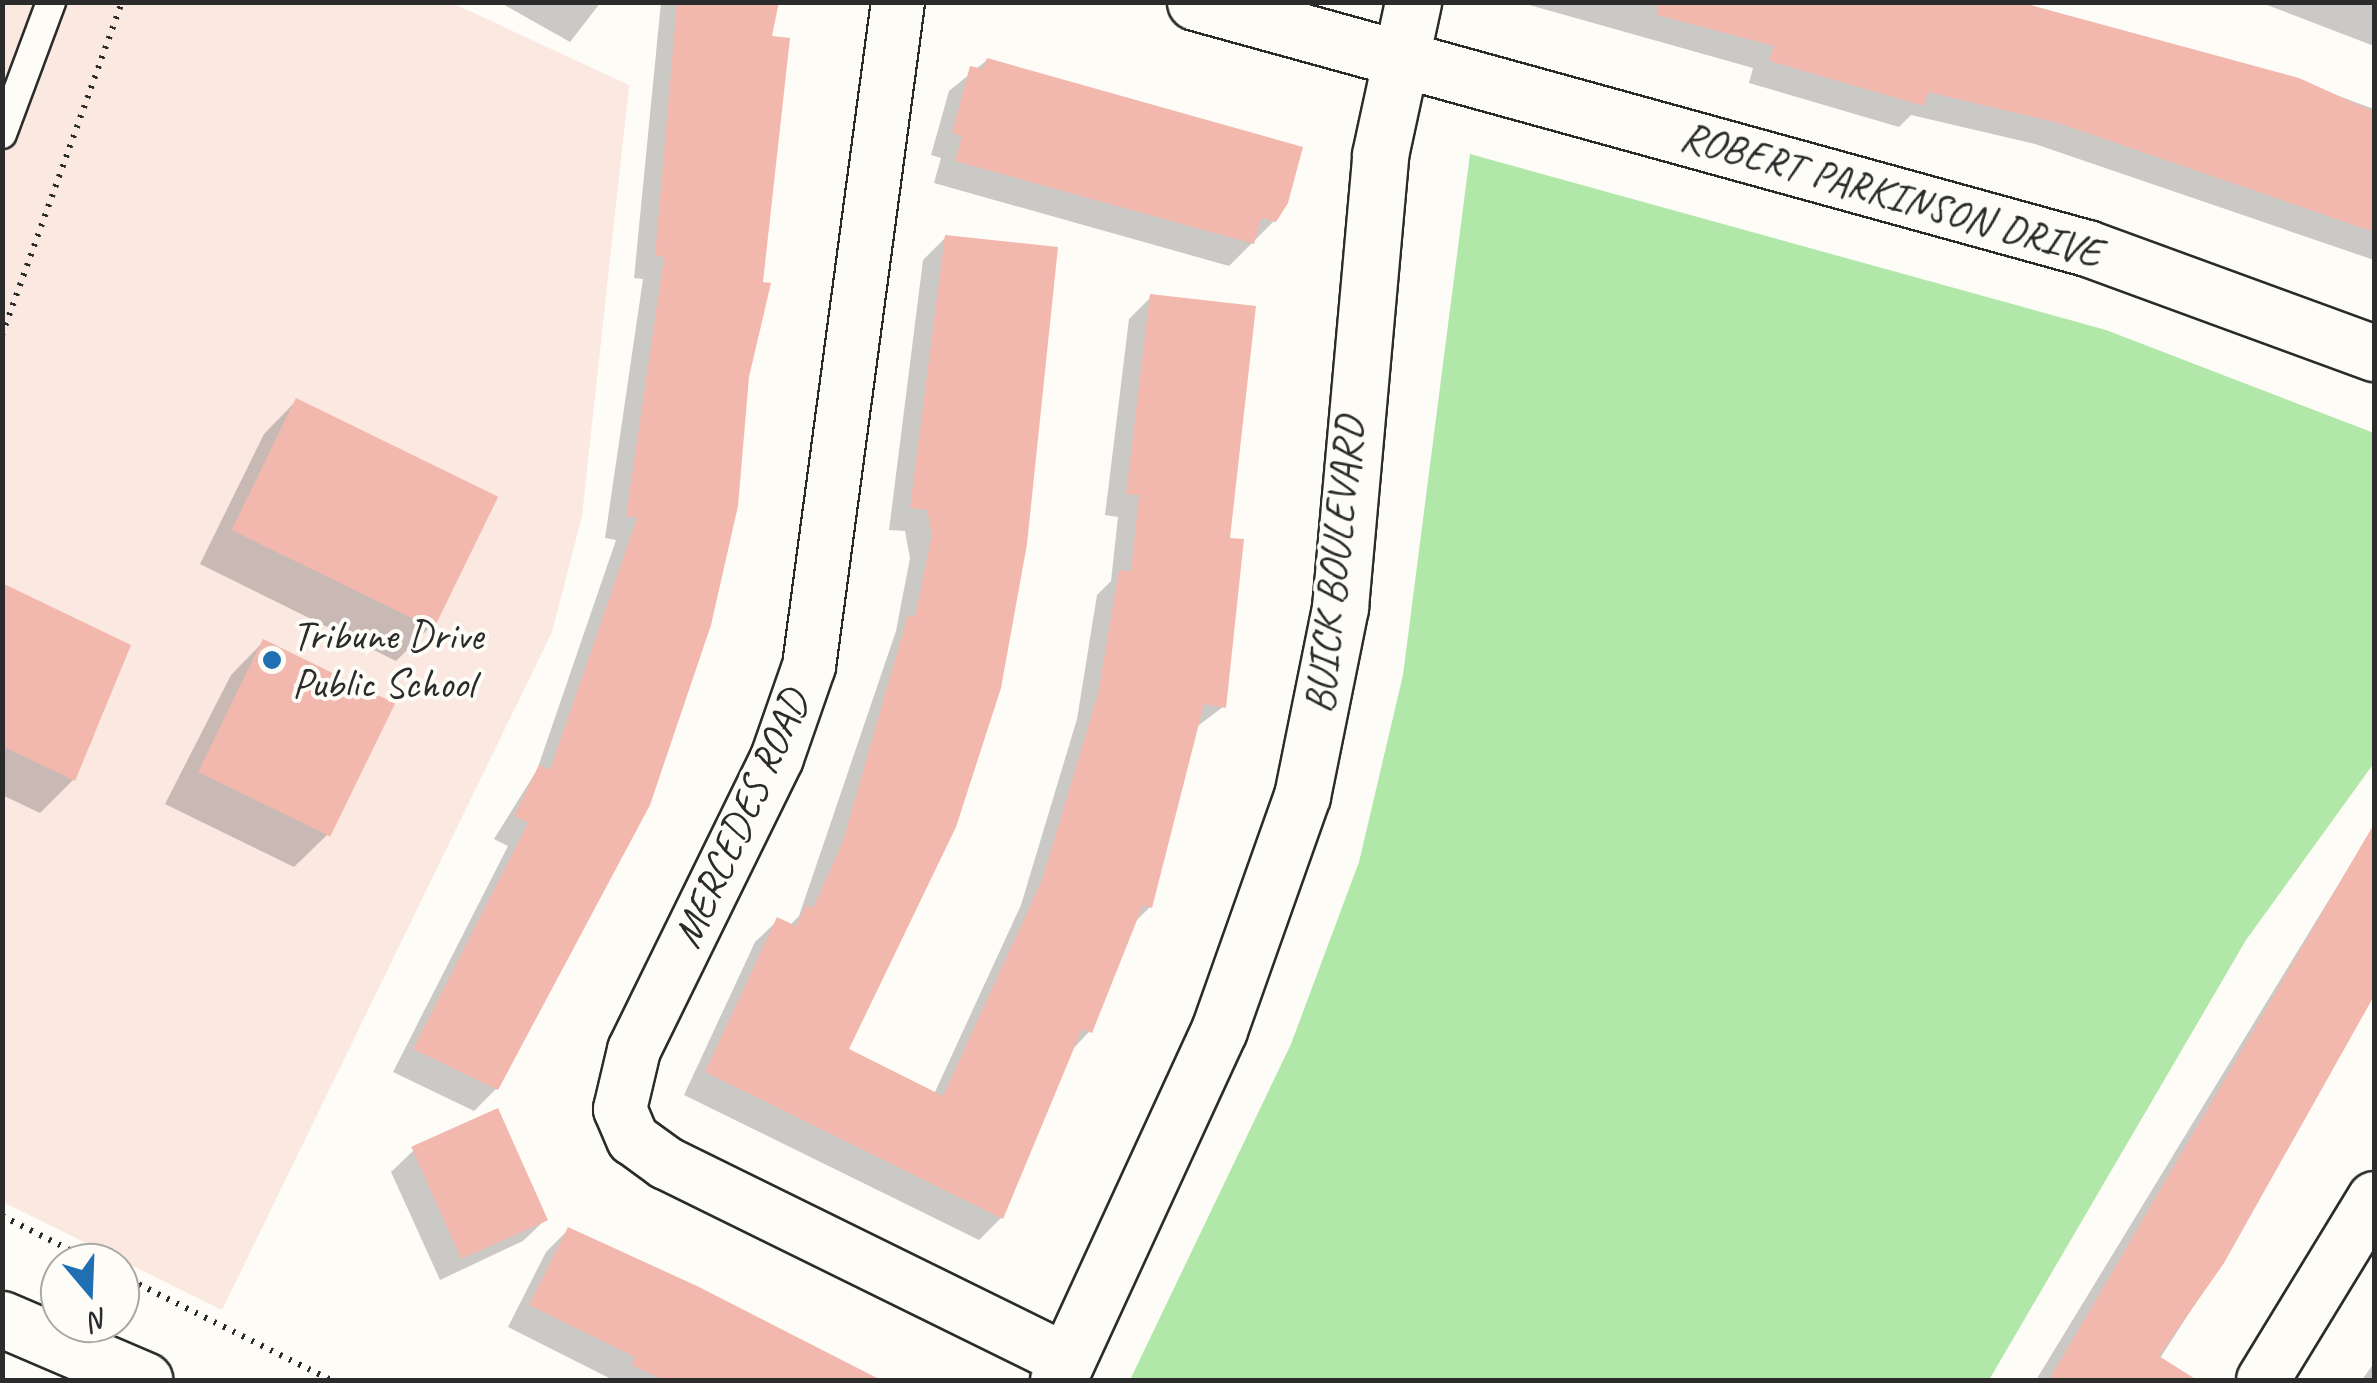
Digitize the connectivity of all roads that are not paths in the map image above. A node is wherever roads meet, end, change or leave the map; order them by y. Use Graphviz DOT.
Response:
graph roads {
  1 [pos="51,2"];
  2 [pos="898,2"];
  3 [pos="1195,2"];
  4 [pos="1412,2"];
  5 [pos="1400,59"];
  6 [pos="2,134"];
  7 [pos="2374,353"];
  8 [pos="2374,1198"];
  9 [pos="2,1319"];
  10 [pos="1063,1371"];
  11 [pos="144,1380"];
  12 [pos="2263,1380"];
  1 -- 6 [label="lane"];
  2 -- 10 [label="street, MERCEDES ROAD"];
  3 -- 5 [label="street, ROBERT PARKINSON DRIVE"];
  4 -- 5 [label="street, BUICK BOULEVARD"];
  5 -- 7 [label="street, ROBERT PARKINSON DRIVE"];
  5 -- 10 [label="street, BUICK BOULEVARD"];
  8 -- 12 [label="street"];
  9 -- 11 [label="street"];
}
